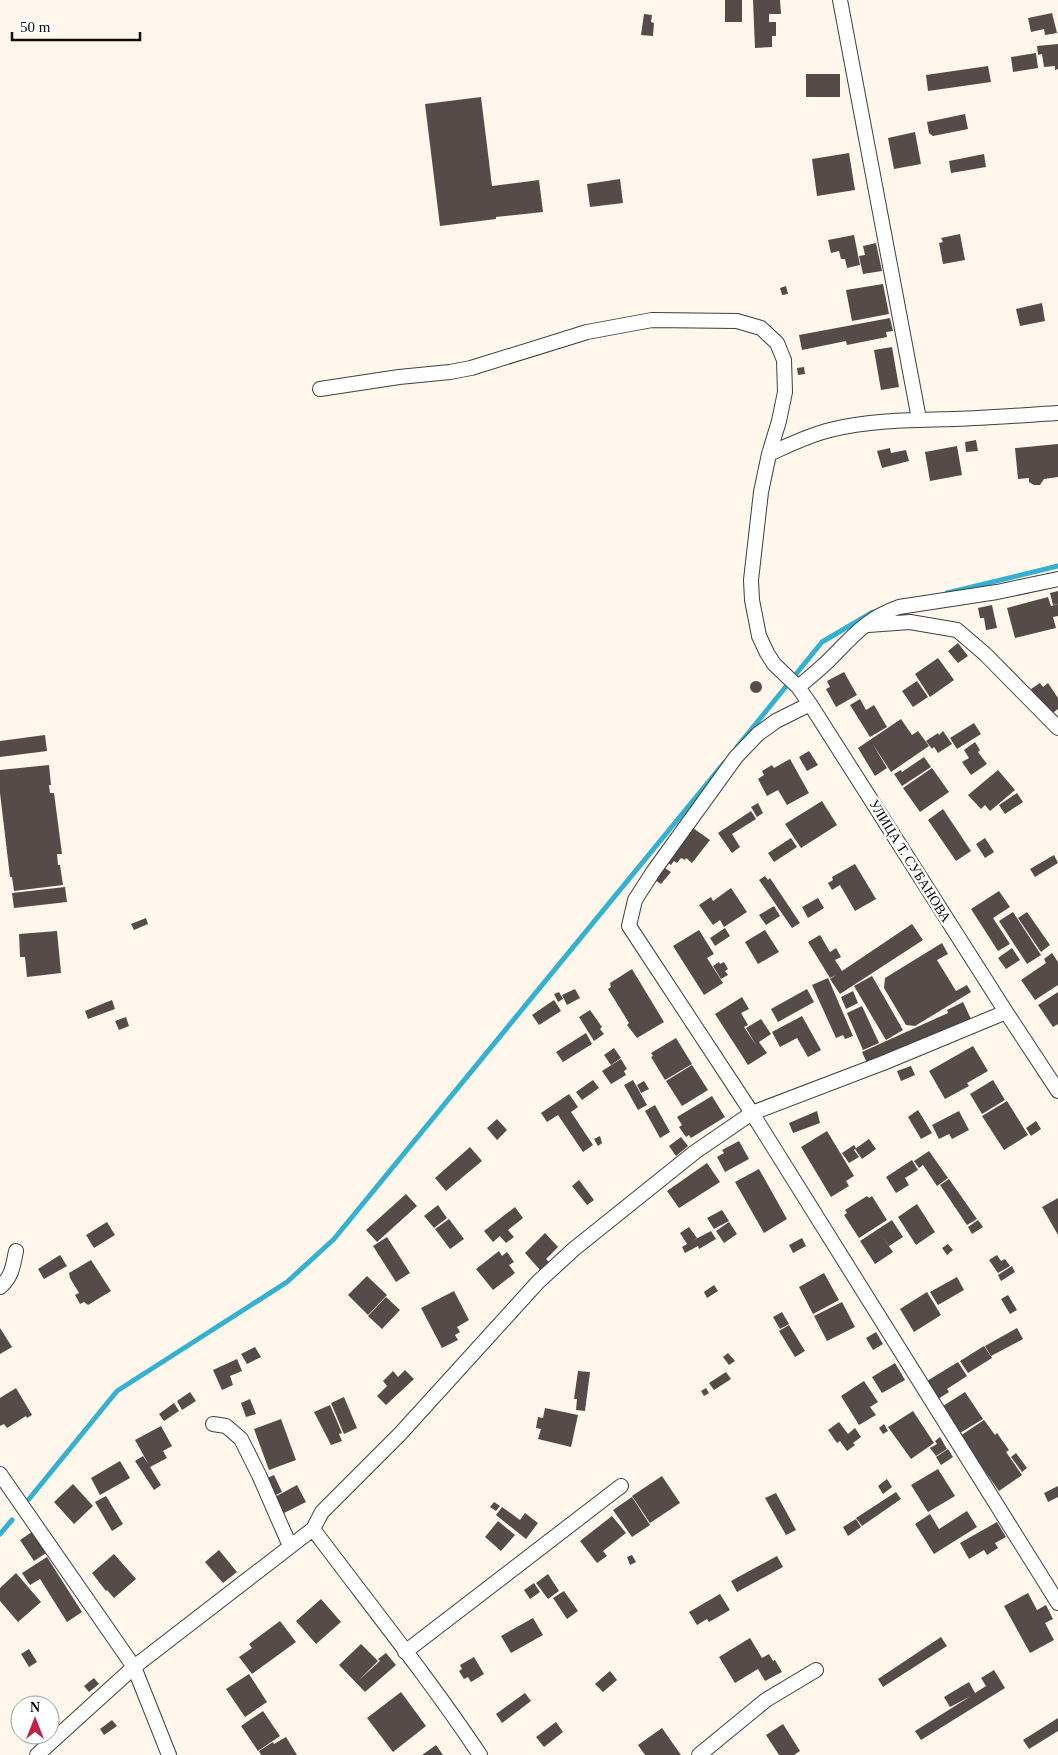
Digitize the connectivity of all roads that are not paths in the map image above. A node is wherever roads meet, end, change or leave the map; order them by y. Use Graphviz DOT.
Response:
graph roads {
  1 [pos="840,0"];
  2 [pos="320,389"];
  3 [pos="1058,413"];
  4 [pos="919,419"];
  5 [pos="769,454"];
  6 [pos="1058,579"];
  7 [pos="862,626"];
  8 [pos="796,686"];
  9 [pos="810,704"];
  10 [pos="1058,728"];
  11 [pos="1006,1012"];
  12 [pos="1058,1091"];
  13 [pos="752,1113"];
  14 [pos="16,1251"];
  15 [pos="0,1287"];
  16 [pos="213,1424"];
  17 [pos="0,1474"];
  18 [pos="621,1486"];
  19 [pos="313,1529"];
  20 [pos="290,1546"];
  21 [pos="1058,1602"];
  22 [pos="405,1652"];
  23 [pos="134,1667"];
  24 [pos="816,1670"];
  25 [pos="37,1755"];
  26 [pos="169,1755"];
  27 [pos="480,1755"];
  28 [pos="699,1755"];
  1 -- 4 [label="street"];
  2 -- 5 [label="street, УЛИЦА Т. СУБАНОВА"];
  3 -- 4 [label="street"];
  4 -- 5 [label="street"];
  5 -- 8 [label="street, УЛИЦА Т. СУБАНОВА"];
  6 -- 7 [label="street"];
  7 -- 8 [label="street"];
  7 -- 10 [label="street"];
  8 -- 9 [label="street, УЛИЦА Т. СУБАНОВА"];
  9 -- 11 [label="street, УЛИЦА Т. СУБАНОВА"];
  9 -- 13 [label="street"];
  11 -- 12 [label="street, УЛИЦА Т. СУБАНОВА"];
  11 -- 13 [label="street"];
  13 -- 19 [label="street"];
  13 -- 21 [label="street"];
  14 -- 15 [label="street"];
  16 -- 20 [label="street"];
  17 -- 23 [label="street"];
  18 -- 22 [label="street"];
  19 -- 20 [label="street"];
  19 -- 22 [label="street"];
  20 -- 23 [label="street"];
  22 -- 27 [label="street"];
  23 -- 25 [label="street"];
  23 -- 26 [label="street"];
  24 -- 28 [label="street"];
}
